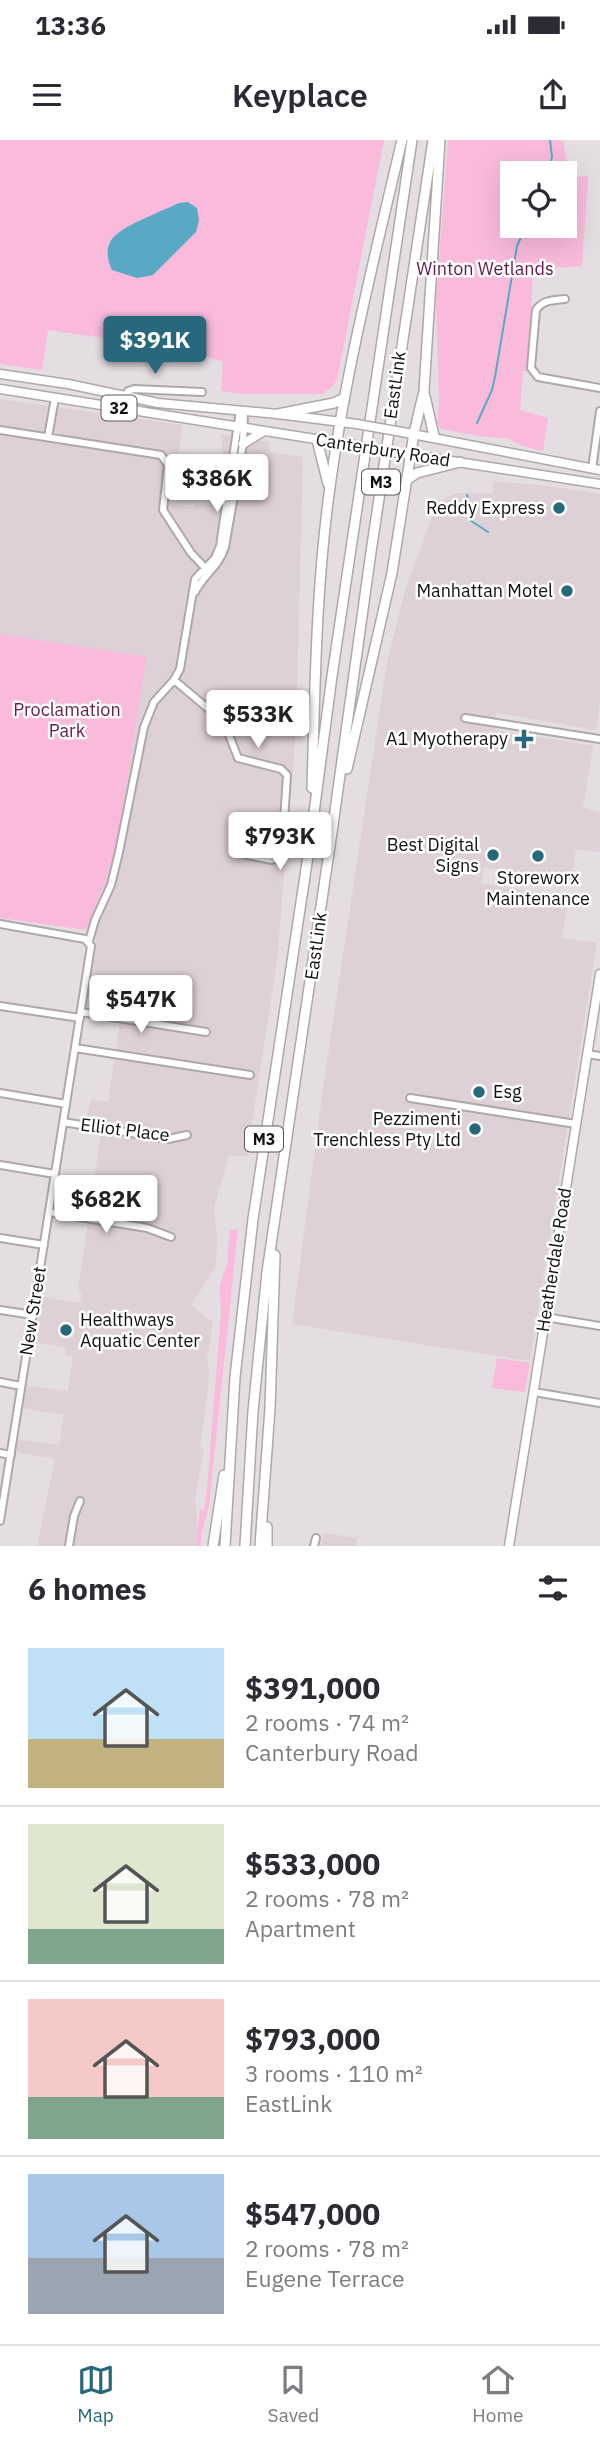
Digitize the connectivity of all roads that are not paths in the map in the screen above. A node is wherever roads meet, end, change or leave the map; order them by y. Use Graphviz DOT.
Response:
graph roads {
  1 [pos="402,140"];
  2 [pos="412,140"];
  3 [pos="433,140"];
  4 [pos="439,140"];
  5 [pos="565,299"];
  6 [pos="0,374"];
  7 [pos="68,384"];
  8 [pos="600,388"];
  9 [pos="0,389"];
  10 [pos="424,391"];
  11 [pos="202,392"];
  12 [pos="125,397"];
  13 [pos="55,398"];
  14 [pos="344,398"];
  15 [pos="65,400"];
  16 [pos="242,411"];
  17 [pos="600,411"];
  18 [pos="278,414"];
  19 [pos="340,422"];
  20 [pos="241,427"];
  21 [pos="0,430"];
  22 [pos="264,431"];
  23 [pos="414,433"];
  24 [pos="434,436"];
  25 [pos="48,437"];
  26 [pos="317,440"];
  27 [pos="337,443"];
  28 [pos="243,444"];
  29 [pos="411,455"];
  30 [pos="460,462"];
  31 [pos="596,470"];
  32 [pos="408,479"];
  33 [pos="600,484"];
  34 [pos="330,489"];
  35 [pos="207,570"];
  36 [pos="174,680"];
  37 [pos="465,718"];
  38 [pos="600,739"];
  39 [pos="333,825"];
  40 [pos="282,836"];
  41 [pos="310,843"];
  42 [pos="0,925"];
  43 [pos="87,940"];
  44 [pos="600,974"];
  45 [pos="0,1006"];
  46 [pos="80,1015"];
  47 [pos="206,1032"];
  48 [pos="75,1048"];
  49 [pos="587,1054"];
  50 [pos="600,1056"];
  51 [pos="250,1075"];
  52 [pos="0,1093"];
  53 [pos="410,1098"];
  54 [pos="66,1104"];
  55 [pos="63,1122"];
  56 [pos="576,1124"];
  57 [pos="187,1135"];
  58 [pos="0,1165"];
  59 [pos="55,1174"];
  60 [pos="49,1212"];
  61 [pos="276,1212"];
  62 [pos="171,1237"];
  63 [pos="0,1238"];
  64 [pos="44,1245"];
  65 [pos="0,1310"];
  66 [pos="33,1315"];
  67 [pos="545,1317"];
  68 [pos="600,1326"];
  69 [pos="0,1382"];
  70 [pos="21,1386"];
  71 [pos="534,1392"];
  72 [pos="600,1403"];
  73 [pos="230,1437"];
  74 [pos="0,1453"];
  75 [pos="10,1455"];
  76 [pos="266,1469"];
  77 [pos="80,1500"];
  78 [pos="0,1521"];
  79 [pos="69,1546"];
  80 [pos="213,1546"];
  81 [pos="225,1546"];
  82 [pos="245,1546"];
  83 [pos="260,1546"];
  84 [pos="267,1546"];
  85 [pos="509,1546"];
  1 -- 14 [label="highway"];
  2 -- 41 [label="highway, EastLink / M3"];
  3 -- 39 [label="highway, EastLink / M3"];
  4 -- 10 [label="highway"];
  5 -- 8 [label="street"];
  6 -- 7 [label="main road, Canterbury Road / 32"];
  7 -- 12 [label="main road, Canterbury Road / 32"];
  7 -- 15 [label="main road"];
  9 -- 13 [label="main road, Canterbury Road / 32"];
  10 -- 23 [label="highway"];
  10 -- 24 [label="highway"];
  11 -- 12 [label="street, Canterbury Road"];
  12 -- 16 [label="main road, Canterbury Road / 32"];
  13 -- 15 [label="main road, Canterbury Road / 32"];
  13 -- 25 [label="street"];
  14 -- 18 [label="highway"];
  14 -- 19 [label="highway"];
  15 -- 20 [label="main road, Canterbury Road / 32"];
  16 -- 18 [label="main road, Canterbury Road / 32"];
  16 -- 20 [label="street"];
  17 -- 31 [label="street"];
  18 -- 19 [label="main road, Canterbury Road / 32"];
  19 -- 23 [label="main road, Canterbury Road / 32, bridge"];
  19 -- 27 [label="highway"];
  20 -- 22 [label="main road, Canterbury Road / 32"];
  20 -- 28 [label="street"];
  20 -- 35 [label="street"];
  21 -- 25 [label="street"];
  22 -- 26 [label="main road, Canterbury Road / 32"];
  22 -- 28 [label="main road"];
  23 -- 24 [label="main road, Canterbury Road / 32"];
  23 -- 29 [label="highway"];
  24 -- 31 [label="main road, Canterbury Road / 32"];
  25 -- 35 [label="street"];
  26 -- 27 [label="main road, Canterbury Road / 32"];
  26 -- 34 [label="highway"];
  27 -- 29 [label="main road, Canterbury Road / 32, bridge"];
  27 -- 34 [label="highway"];
  28 -- 35 [label="street"];
  29 -- 30 [label="main road, Canterbury Road / 32"];
  29 -- 32 [label="highway"];
  30 -- 32 [label="highway"];
  30 -- 33 [label="main road, Canterbury Road / 32"];
  32 -- 39 [label="highway"];
  34 -- 41 [label="highway"];
  35 -- 36 [label="street"];
  36 -- 40 [label="street"];
  36 -- 43 [label="street, New Street"];
  37 -- 38 [label="street"];
  39 -- 61 [label="highway, EastLink / M3"];
  40 -- 40 [label="street"];
  41 -- 73 [label="highway, EastLink / M3"];
  42 -- 43 [label="street"];
  43 -- 46 [label="street, New Street"];
  44 -- 49 [label="main road, Heatherdale Road"];
  45 -- 46 [label="street"];
  46 -- 47 [label="street"];
  46 -- 48 [label="street, New Street"];
  48 -- 51 [label="street"];
  48 -- 54 [label="street, New Street"];
  49 -- 50 [label="street"];
  49 -- 56 [label="main road, Heatherdale Road"];
  52 -- 54 [label="street"];
  53 -- 56 [label="street"];
  54 -- 55 [label="street, New Street"];
  55 -- 57 [label="street, Elliot Place"];
  55 -- 59 [label="street, New Street"];
  56 -- 67 [label="main road, Heatherdale Road"];
  58 -- 59 [label="street"];
  59 -- 60 [label="street, New Street"];
  60 -- 62 [label="street"];
  60 -- 64 [label="street, New Street"];
  61 -- 76 [label="highway"];
  61 -- 82 [label="highway, EastLink / M3"];
  63 -- 64 [label="street"];
  64 -- 66 [label="street, New Street"];
  65 -- 66 [label="street"];
  66 -- 70 [label="street, New Street"];
  67 -- 68 [label="street"];
  67 -- 71 [label="main road, Heatherdale Road"];
  69 -- 70 [label="street"];
  70 -- 75 [label="street, New Street"];
  71 -- 72 [label="street"];
  71 -- 85 [label="main road, Heatherdale Road"];
  73 -- 80 [label="highway"];
  73 -- 81 [label="highway, EastLink / M3"];
  74 -- 75 [label="street"];
  75 -- 78 [label="street, New Street"];
  76 -- 83 [label="highway"];
  76 -- 84 [label="highway"];
  77 -- 79 [label="street"];
}
